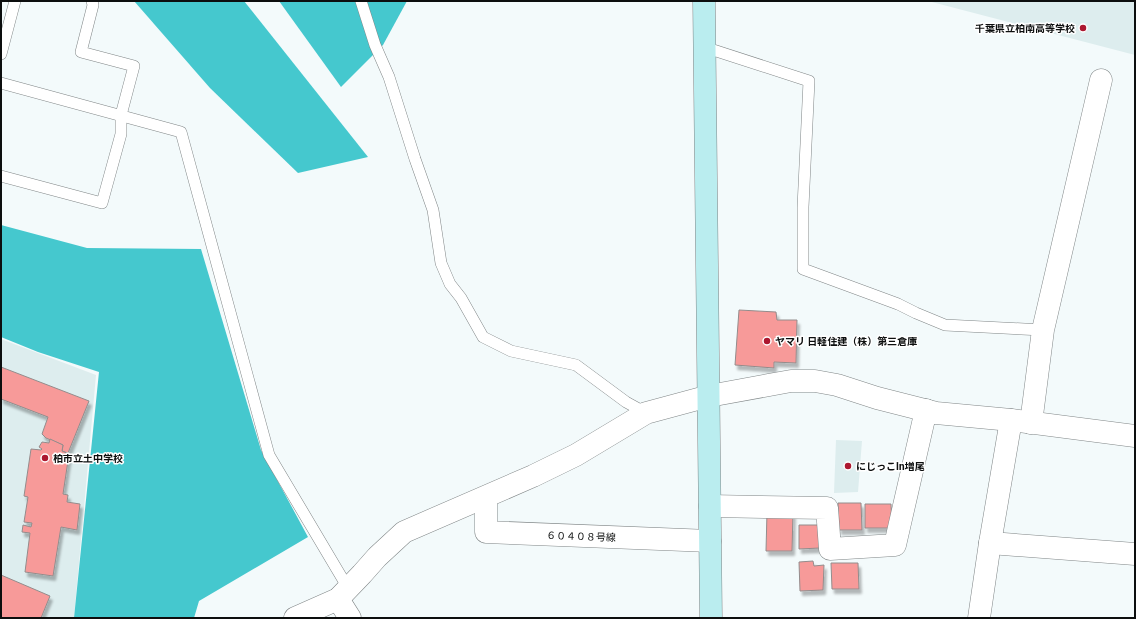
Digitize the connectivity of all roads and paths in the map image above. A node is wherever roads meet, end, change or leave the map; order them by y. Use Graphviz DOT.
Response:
graph roads {
  1 [pos="15,1"];
  2 [pos="92,1"];
  3 [pos="361,1"];
  4 [pos="704,1"];
  5 [pos="704,48"];
  6 [pos="1,54"];
  7 [pos="1101,80"];
  8 [pos="1,83"];
  9 [pos="121,115"];
  10 [pos="1,176"];
  11 [pos="1043,330"];
  12 [pos="709,396"];
  13 [pos="926,410"];
  14 [pos="646,413"];
  15 [pos="1021,421"];
  16 [pos="1135,436"];
  17 [pos="486,498"];
  18 [pos="710,506"];
  19 [pos="710,541"];
  20 [pos="990,543"];
  21 [pos="1135,554"];
  22 [pos="343,594"];
  23 [pos="295,618"];
  24 [pos="350,618"];
  25 [pos="711,618"];
  26 [pos="979,618"];
  1 -- 6 [label="lane"];
  2 -- 9 [label="lane"];
  3 -- 14 [label="lane"];
  4 -- 5 [label="street"];
  5 -- 11 [label="lane"];
  5 -- 12 [label="street"];
  7 -- 11 [label="street"];
  8 -- 9 [label="lane"];
  9 -- 10 [label="lane"];
  9 -- 22 [label="lane"];
  11 -- 15 [label="street"];
  12 -- 13 [label="street"];
  12 -- 14 [label="street"];
  12 -- 18 [label="street"];
  13 -- 15 [label="street"];
  13 -- 18 [label="street"];
  14 -- 17 [label="street"];
  15 -- 16 [label="street"];
  15 -- 20 [label="street"];
  17 -- 19 [label="street, ６０４０８号線"];
  17 -- 22 [label="street"];
  18 -- 19 [label="street"];
  19 -- 25 [label="street"];
  20 -- 21 [label="street"];
  20 -- 26 [label="street"];
  22 -- 23 [label="street"];
  22 -- 24 [label="street"];
}
